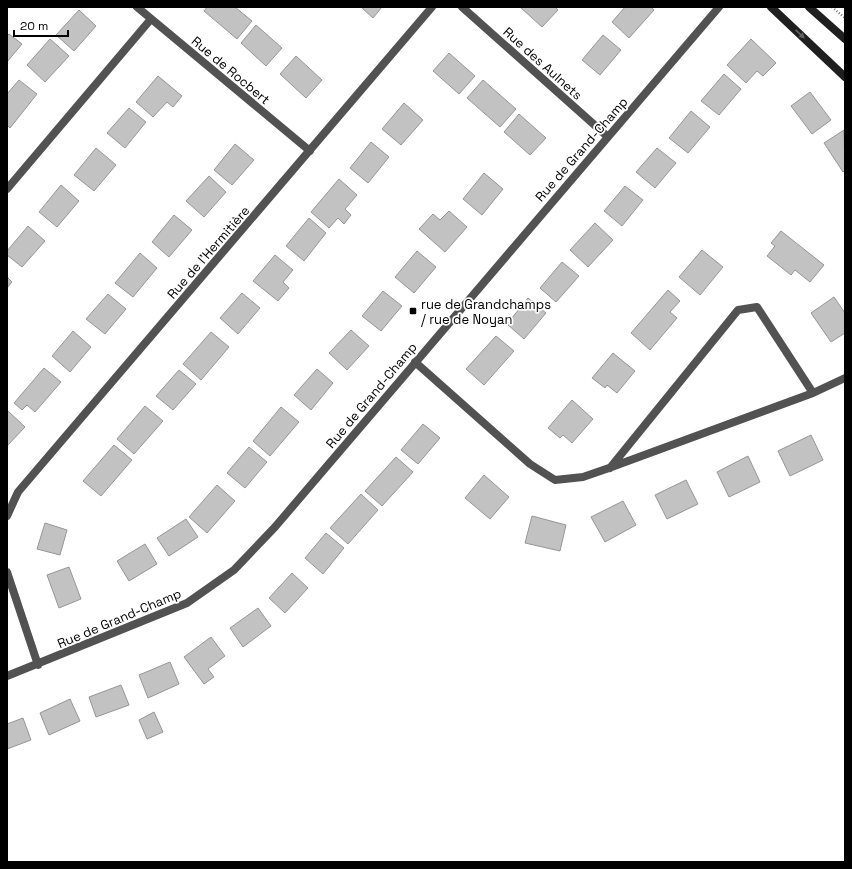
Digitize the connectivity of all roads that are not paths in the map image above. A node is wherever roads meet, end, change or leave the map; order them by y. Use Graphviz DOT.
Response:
graph roads {
  1 [pos="137,7"];
  2 [pos="432,7"];
  3 [pos="462,7"];
  4 [pos="719,7"];
  5 [pos="771,7"];
  6 [pos="809,7"];
  7 [pos="151,19"];
  8 [pos="845,39"];
  9 [pos="845,76"];
  10 [pos="608,137"];
  11 [pos="310,151"];
  12 [pos="7,189"];
  13 [pos="415,362"];
  14 [pos="845,378"];
  15 [pos="813,393"];
  16 [pos="609,468"];
  17 [pos="7,516"];
  18 [pos="7,572"];
  19 [pos="38,665"];
  20 [pos="7,676"];
  1 -- 7 [label="street, Rue de Rocbert"];
  2 -- 11 [label="street, Rue de l'Hermitière"];
  3 -- 10 [label="street, Rue des Aulnets"];
  4 -- 10 [label="street, Rue de Grand-Champ"];
  5 -- 9 [label="street, one-way"];
  6 -- 8 [label="street"];
  7 -- 11 [label="street, Rue de Rocbert"];
  7 -- 12 [label="street"];
  10 -- 13 [label="street, Rue de Grand-Champ"];
  11 -- 17 [label="street, Rue de l'Hermitière"];
  13 -- 16 [label="street"];
  13 -- 19 [label="street, Rue de Grand-Champ"];
  14 -- 15 [label="street"];
  15 -- 16 [label="street"];
  15 -- 16 [label="street"];
  18 -- 19 [label="street"];
  19 -- 20 [label="street, Rue de Grand-Champ"];
}
